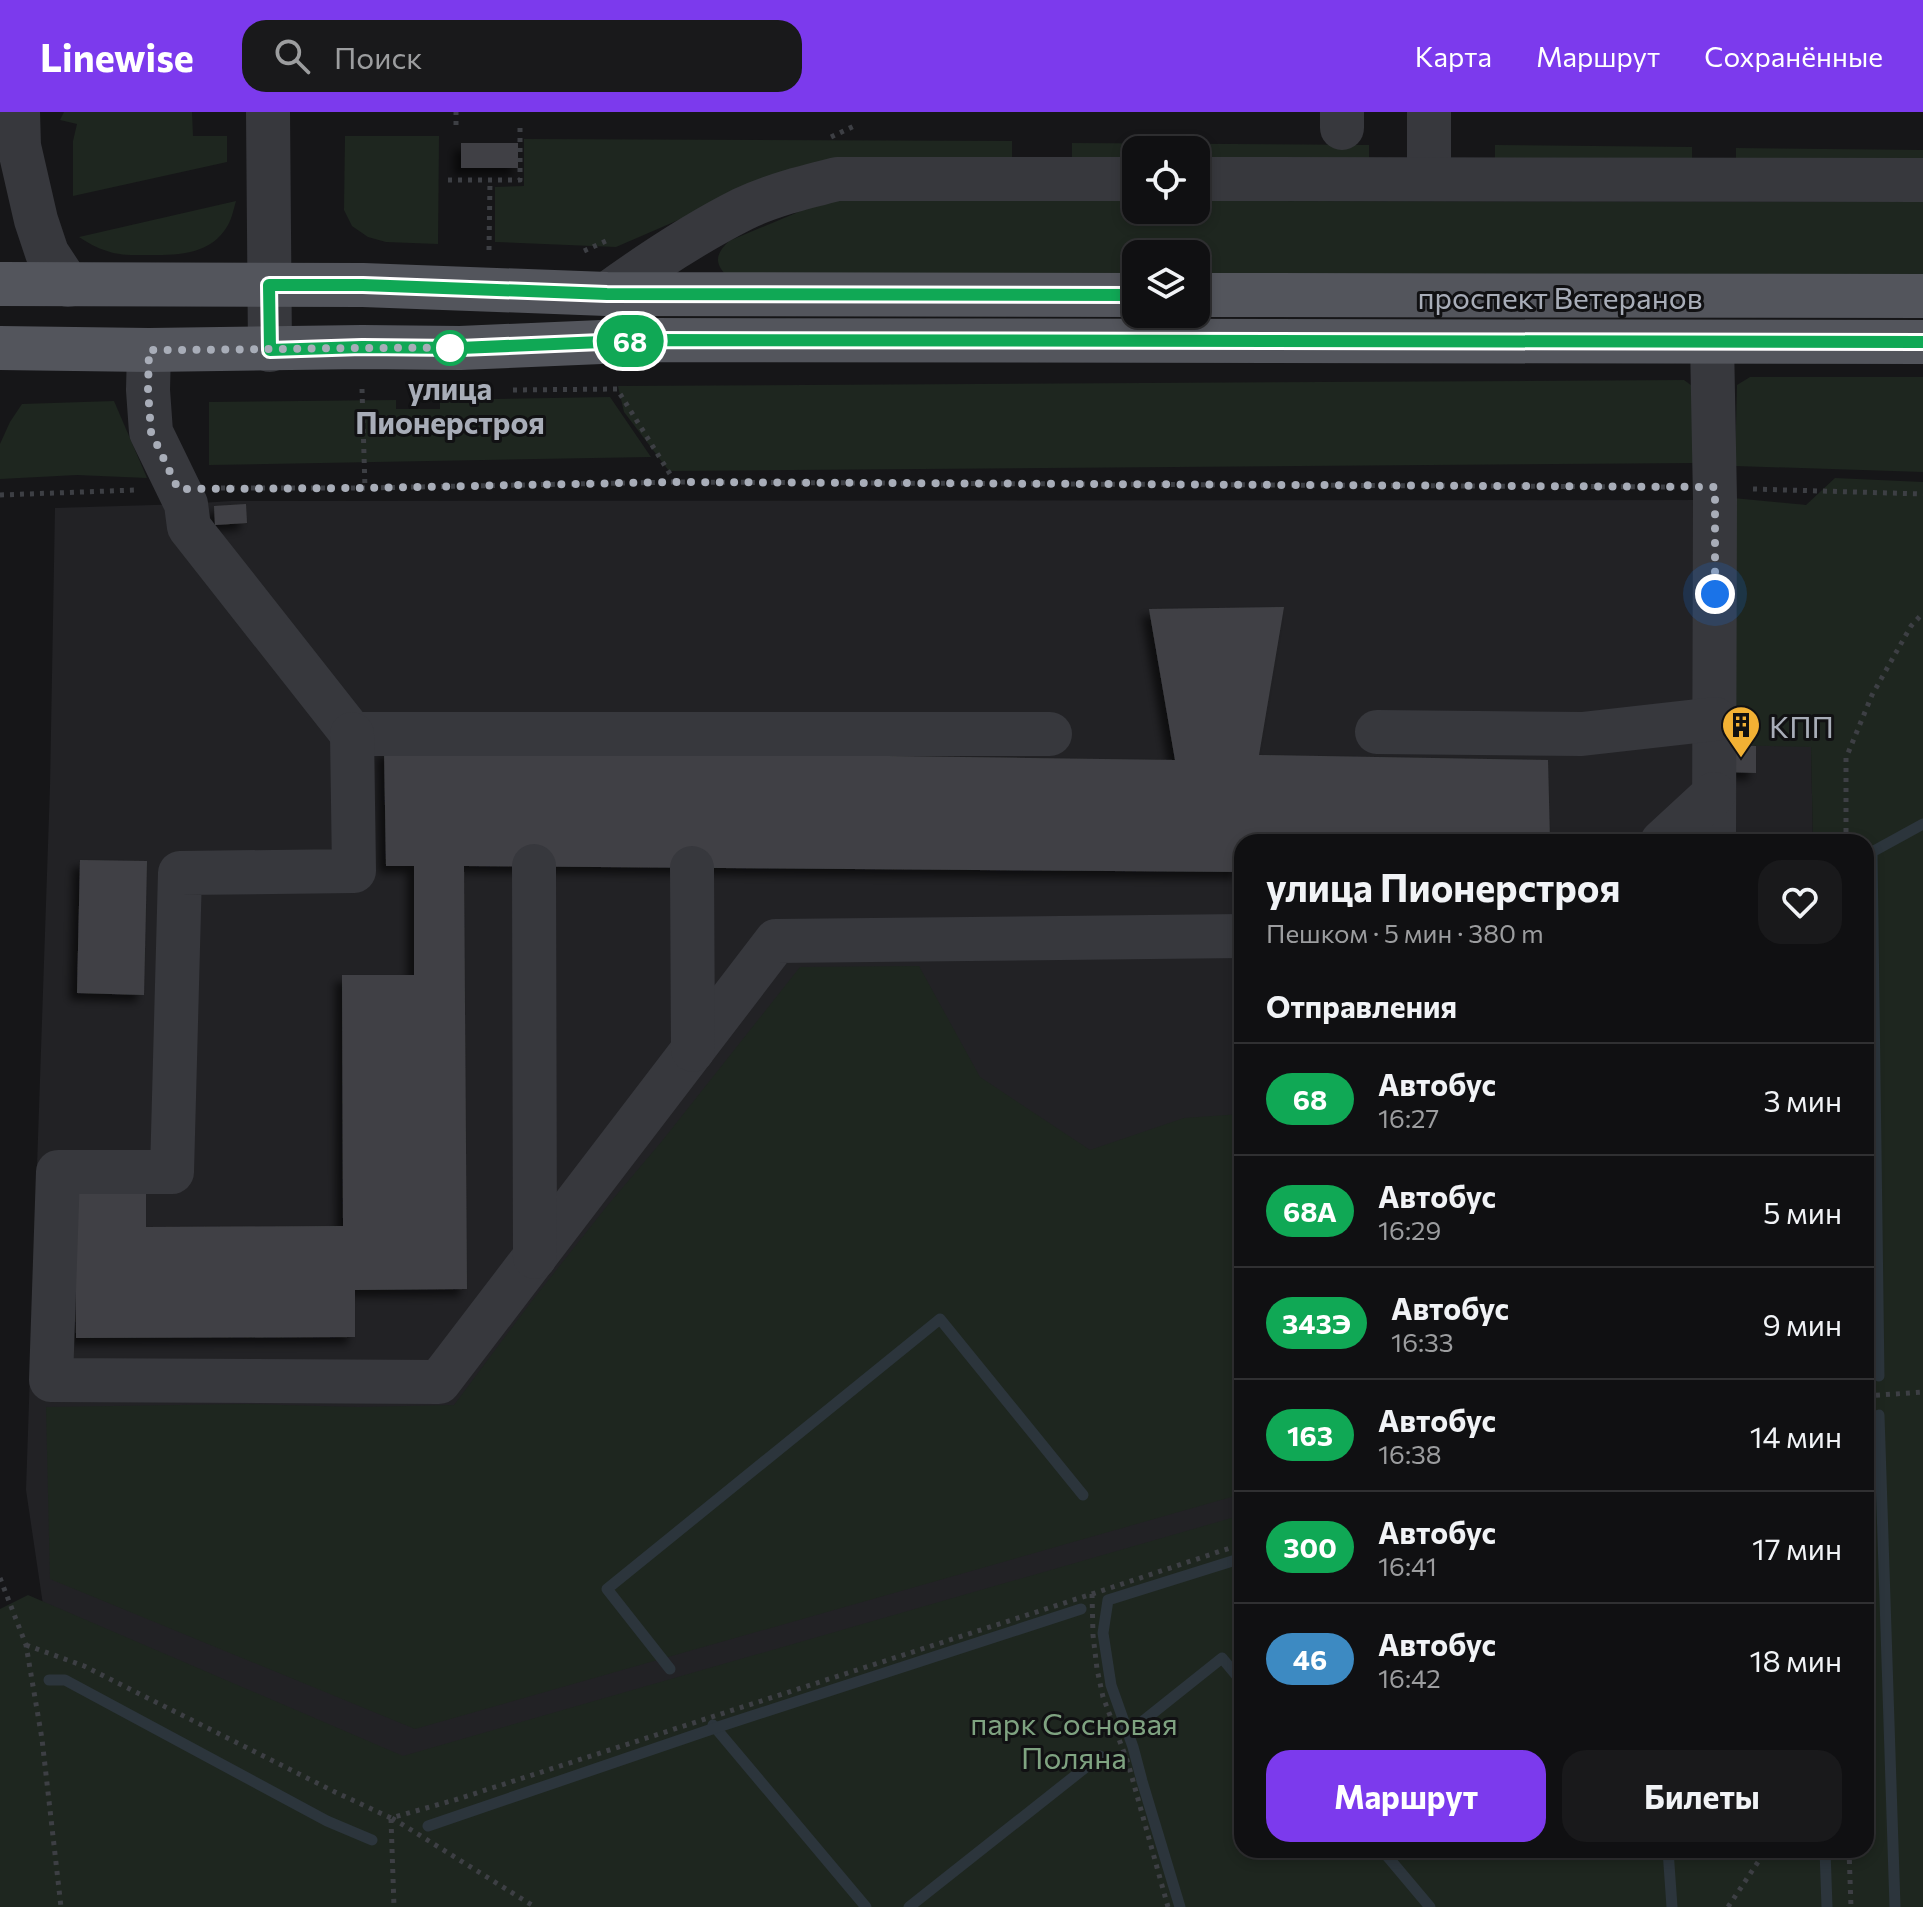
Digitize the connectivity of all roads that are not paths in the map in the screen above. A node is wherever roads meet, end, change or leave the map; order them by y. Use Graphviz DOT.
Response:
graph roads {
  1 [pos="268,112"];
  2 [pos="1429,112"];
  3 [pos="12,135"];
  4 [pos="1122,179"];
  5 [pos="1210,179"];
  6 [pos="1429,179"];
  7 [pos="1923,180"];
  8 [pos="0,284"];
  9 [pos="68,285"];
  10 [pos="269,285"];
  11 [pos="607,294"];
  12 [pos="1122,295"];
  13 [pos="1210,295"];
  14 [pos="1923,296"];
  15 [pos="1712,342"];
  16 [pos="1923,342"];
  17 [pos="0,348"];
  18 [pos="149,350"];
  19 [pos="270,350"];
  20 [pos="1715,719"];
  21 [pos="1377,732"];
  22 [pos="352,734"];
  23 [pos="1050,734"];
  24 [pos="1714,794"];
  25 [pos="1671,834"];
  26 [pos="1714,834"];
  27 [pos="534,866"];
  28 [pos="692,868"];
  29 [pos="1234,936"];
  30 [pos="693,1050"];
  31 [pos="535,1257"];
  1 -- 10 [label="street"];
  2 -- 6 [label="street"];
  3 -- 9 [label="street"];
  4 -- 11 [label="street"];
  5 -- 6 [label="street"];
  6 -- 7 [label="street"];
  8 -- 9 [label="main road"];
  9 -- 10 [label="main road"];
  10 -- 11 [label="main road"];
  10 -- 19 [label="street"];
  11 -- 12 [label="main road"];
  13 -- 14 [label="main road, проспект Ветеранов"];
  15 -- 16 [label="main road, проспект Ветеранов"];
  15 -- 19 [label="main road, проспект Ветеранов"];
  15 -- 20 [label="street"];
  17 -- 18 [label="main road, проспект Ветеранов"];
  18 -- 19 [label="main road, проспект Ветеранов"];
  18 -- 22 [label="street"];
  20 -- 21 [label="street"];
  20 -- 24 [label="street"];
  22 -- 23 [label="street"];
  22 -- 31 [label="street"];
  24 -- 25 [label="street"];
  24 -- 26 [label="street"];
  27 -- 31 [label="street"];
  28 -- 30 [label="street"];
  29 -- 30 [label="street"];
  30 -- 31 [label="street"];
}
